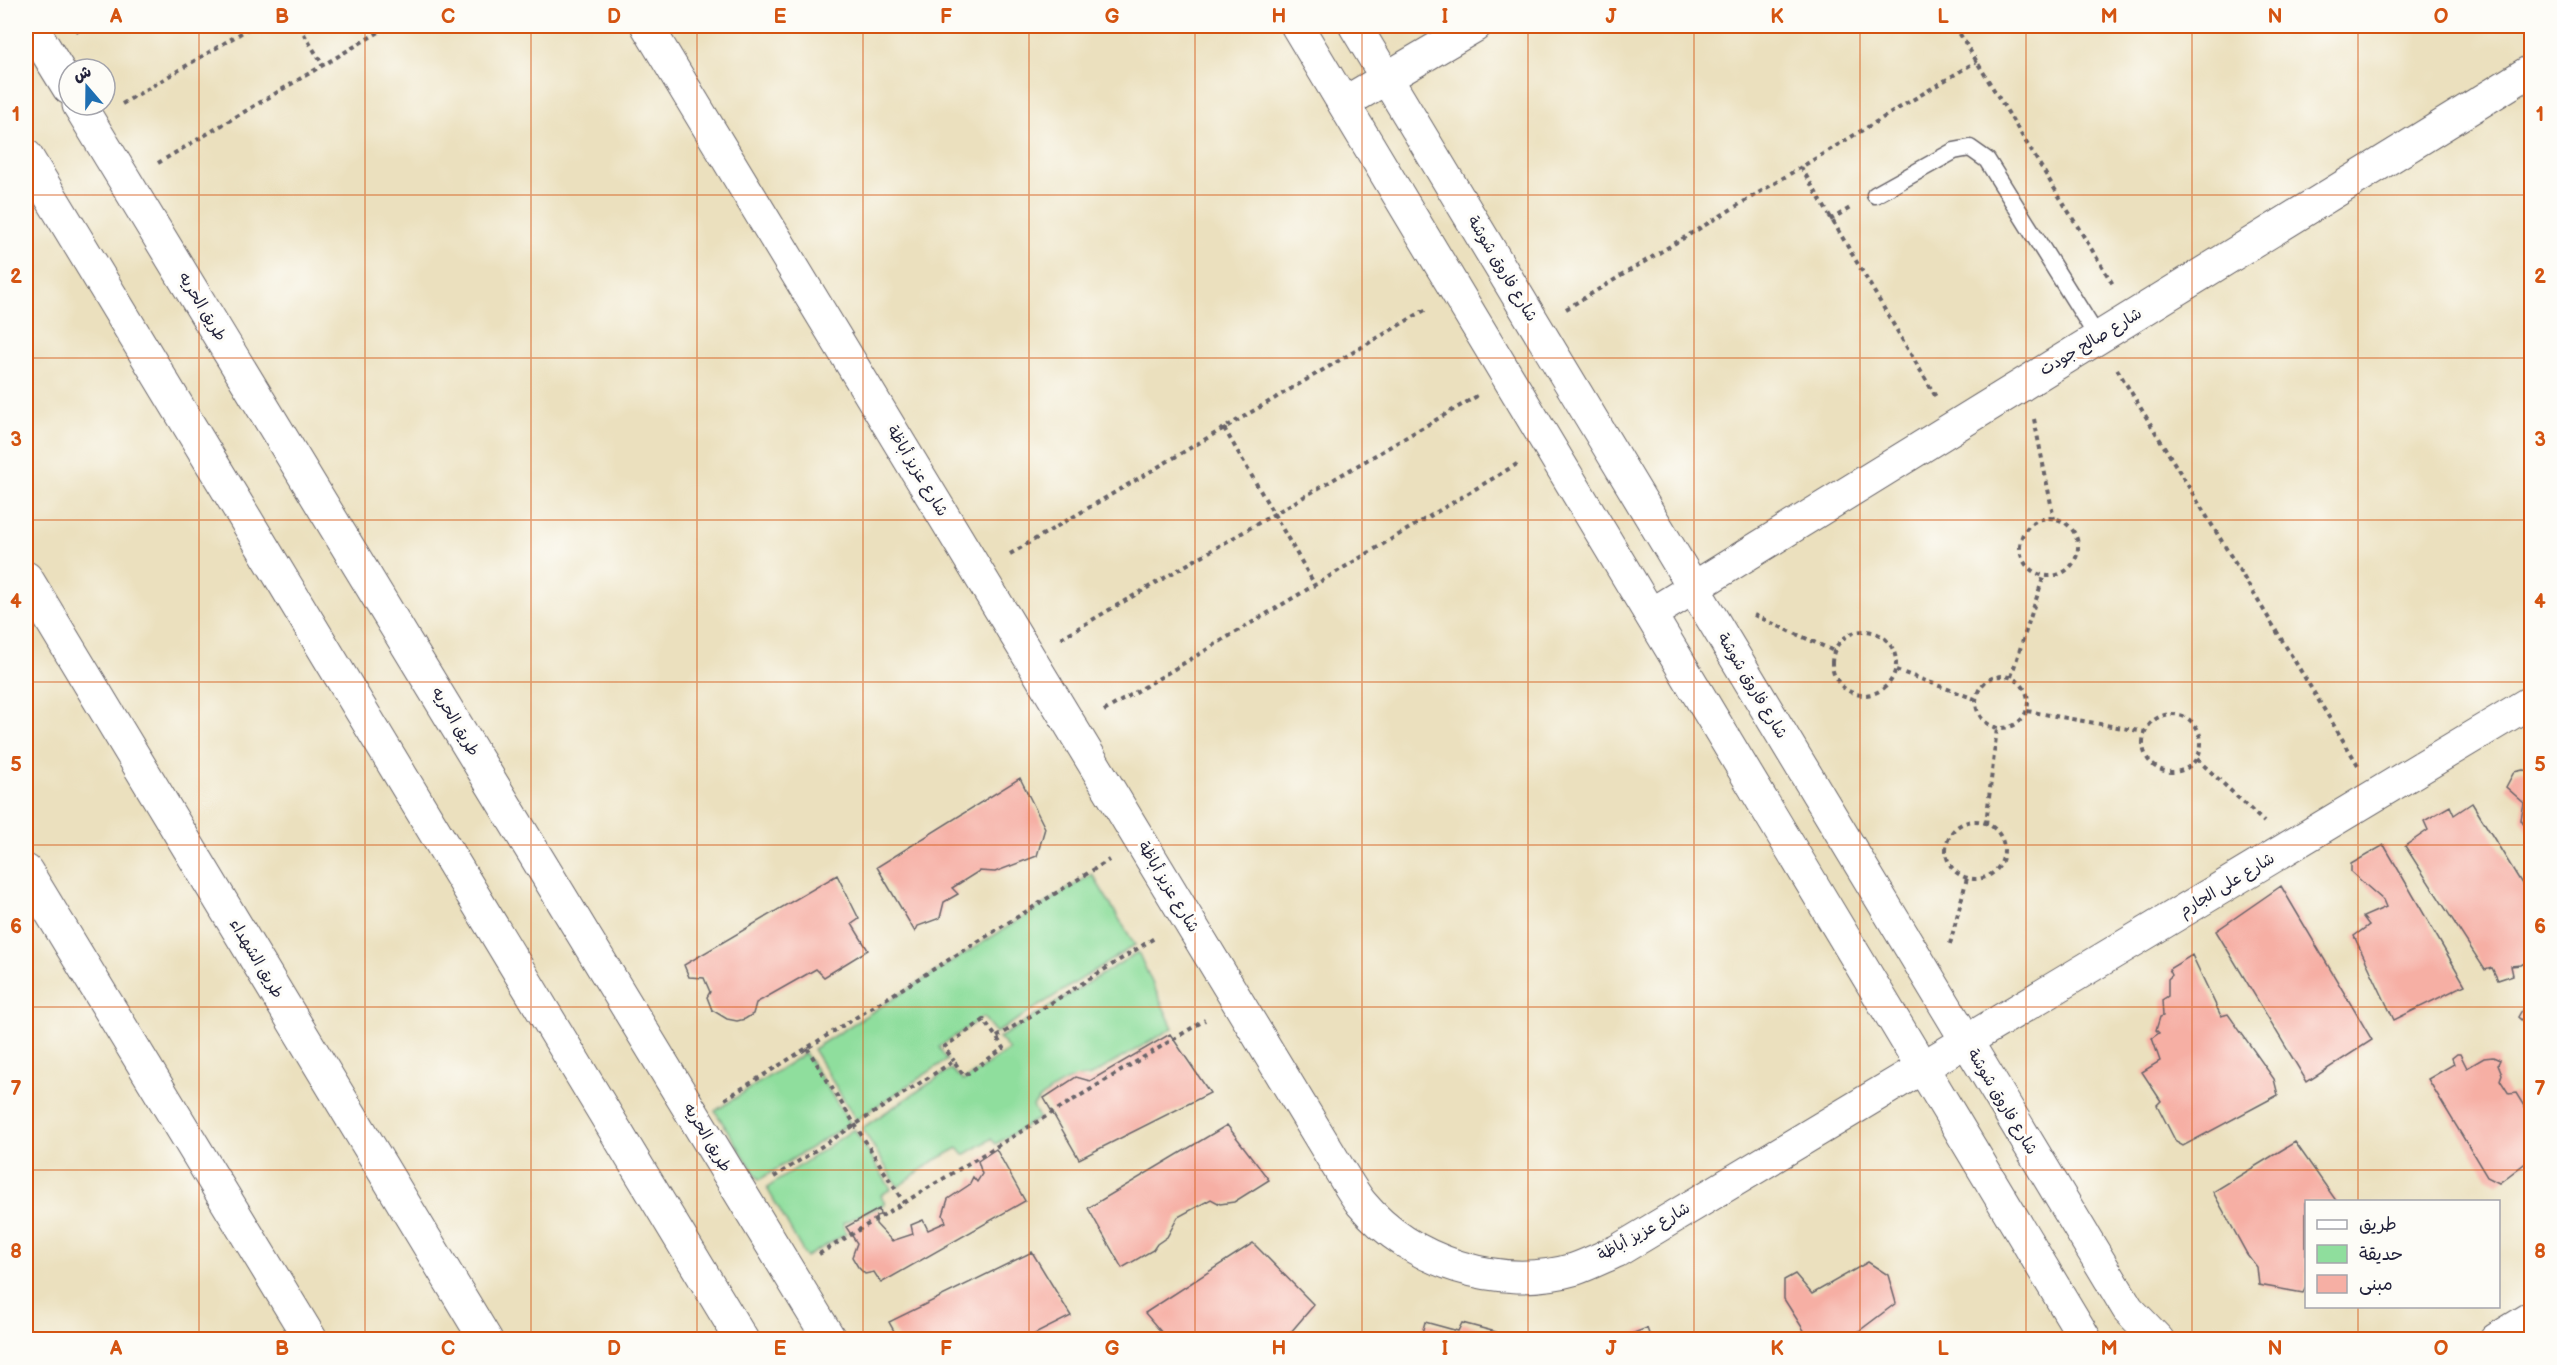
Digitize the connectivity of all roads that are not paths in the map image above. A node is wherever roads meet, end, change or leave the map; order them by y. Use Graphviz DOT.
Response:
graph roads {
  1 [pos="31,26"];
  2 [pos="647,26"];
  3 [pos="1297,26"];
  4 [pos="1355,26"];
  5 [pos="1475,26"];
  6 [pos="57,68"];
  7 [pos="2532,70"];
  8 [pos="1387,78"];
  9 [pos="1344,103"];
  10 [pos="87,117"];
  11 [pos="26,156"];
  12 [pos="1875,195"];
  13 [pos="2098,338"];
  14 [pos="26,578"];
  15 [pos="1693,588"];
  16 [pos="1651,614"];
  17 [pos="2532,702"];
  18 [pos="26,871"];
  19 [pos="1966,1042"];
  20 [pos="1922,1067"];
  21 [pos="2532,1318"];
  22 [pos="311,1340"];
  23 [pos="486,1340"];
  24 [pos="742,1340"];
  25 [pos="830,1340"];
  26 [pos="2085,1340"];
  27 [pos="2158,1340"];
  28 [pos="2496,1340"];
  1 -- 6 [label="street"];
  2 -- 20 [label="street, شارع عزيز أباظة"];
  3 -- 9 [label="street"];
  4 -- 8 [label="street, شارع فاروق شوشة"];
  5 -- 8 [label="street"];
  7 -- 13 [label="street, شارع صالح جودت"];
  8 -- 9 [label="street"];
  8 -- 15 [label="street, شارع فاروق شوشة"];
  9 -- 16 [label="street"];
  10 -- 25 [label="street, طريق الحريه"];
  11 -- 24 [label="street"];
  12 -- 13 [label="lane"];
  13 -- 15 [label="street, شارع صالح جودت"];
  14 -- 23 [label="street, طريق الشهداء"];
  15 -- 16 [label="street, شارع صالح جودت"];
  15 -- 19 [label="street, شارع فاروق شوشة"];
  16 -- 20 [label="street"];
  17 -- 19 [label="street, شارع على الجارم"];
  18 -- 22 [label="street"];
  19 -- 20 [label="street, شارع على الجارم"];
  19 -- 27 [label="street, شارع فاروق شوشة"];
  20 -- 26 [label="street"];
  21 -- 28 [label="street"];
}
